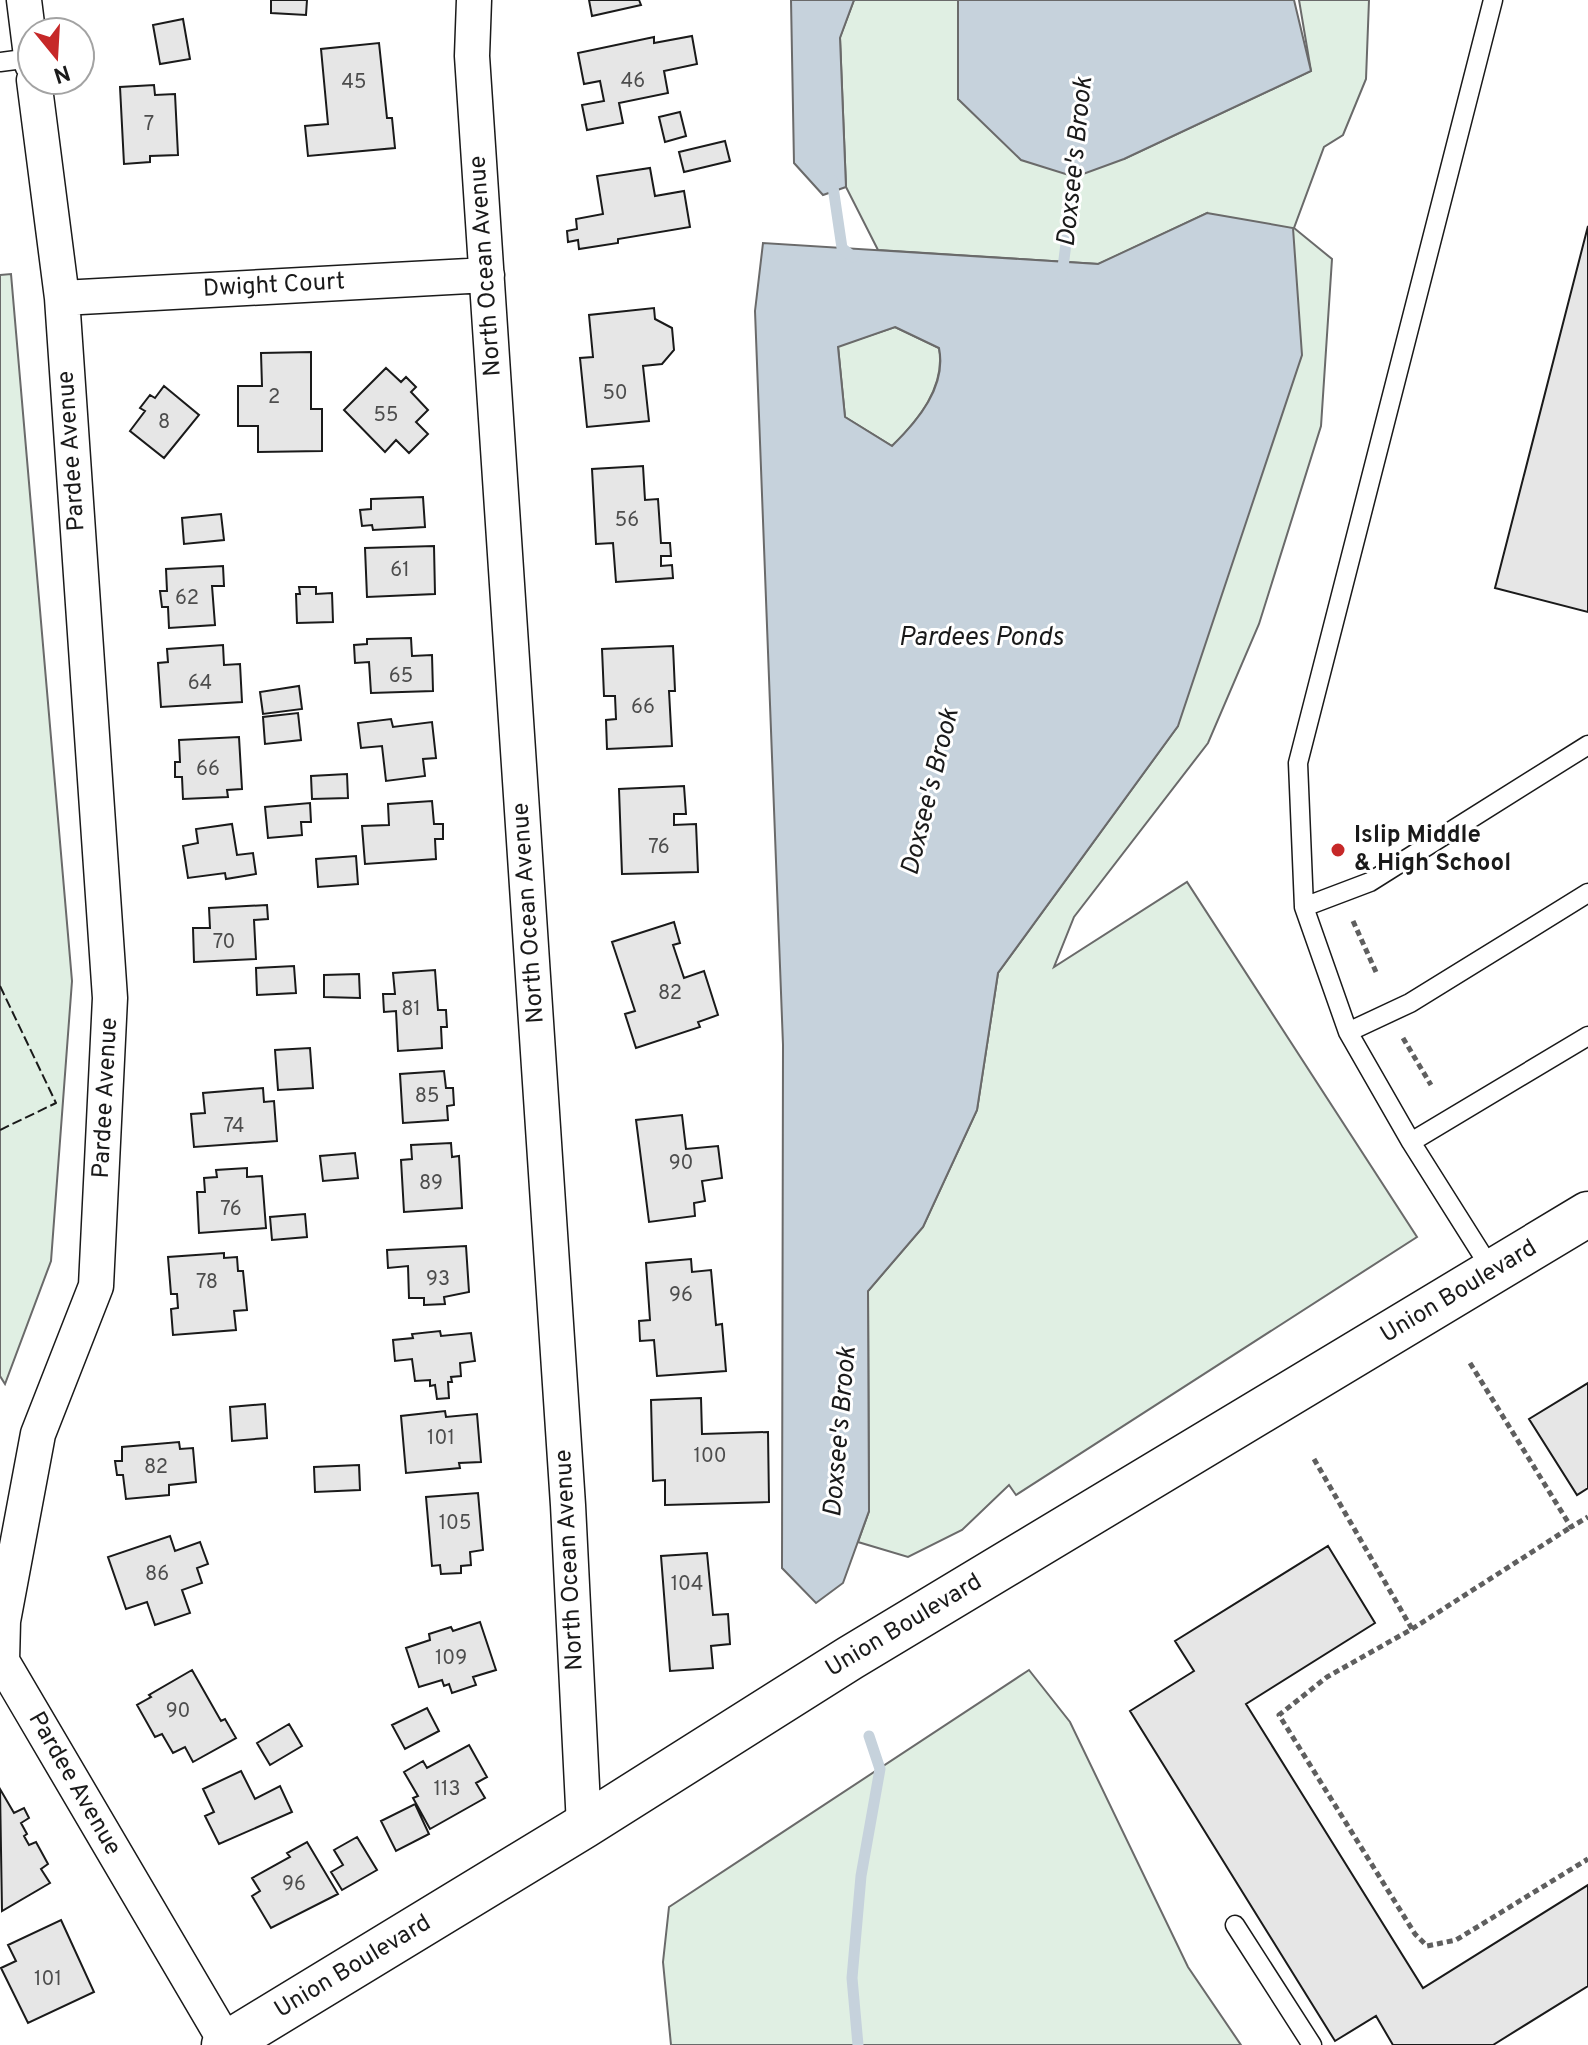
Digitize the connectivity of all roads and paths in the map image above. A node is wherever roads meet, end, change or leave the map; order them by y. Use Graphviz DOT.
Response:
graph roads {
  1 [pos="474,0"];
  2 [pos="1493,0"];
  3 [pos="36,96"];
  4 [pos="487,275"];
  5 [pos="62,298"];
  6 [pos="1588,745"];
  7 [pos="1588,893"];
  8 [pos="1304,907"];
  9 [pos="1353,921"];
  10 [pos="1376,972"];
  11 [pos="1348,1032"];
  12 [pos="1588,1036"];
  13 [pos="1402,1038"];
  14 [pos="1431,1085"];
  15 [pos="1411,1142"];
  16 [pos="1588,1214"];
  17 [pos="1493,1272"];
  18 [pos="1470,1363"];
  19 [pos="1314,1459"];
  20 [pos="1588,1517"];
  21 [pos="1571,1527"];
  22 [pos="1412,1629"];
  23 [pos="584,1826"];
  24 [pos="1588,1859"];
  25 [pos="1235,1925"];
  26 [pos="226,2044"];
  27 [pos="1312,2045"];
  1 -- 4 [label="street, North Ocean Avenue"];
  2 -- 8 [label="lane"];
  3 -- 5 [label="street, Pardee Avenue"];
  4 -- 5 [label="street, Dwight Court"];
  4 -- 23 [label="street, North Ocean Avenue"];
  5 -- 26 [label="street, Pardee Avenue"];
  6 -- 8 [label="lane"];
  7 -- 11 [label="lane"];
  8 -- 11 [label="lane"];
  9 -- 10 [label="path"];
  11 -- 15 [label="lane"];
  12 -- 15 [label="lane"];
  13 -- 14 [label="path"];
  15 -- 17 [label="lane"];
  16 -- 17 [label="main road, Union Boulevard"];
  17 -- 23 [label="main road, Union Boulevard"];
  18 -- 21 [label="path"];
  19 -- 22 [label="path"];
  20 -- 21 [label="path"];
  21 -- 22 [label="path"];
  22 -- 24 [label="path"];
  23 -- 26 [label="main road, Union Boulevard"];
  25 -- 27 [label="lane"];
}
